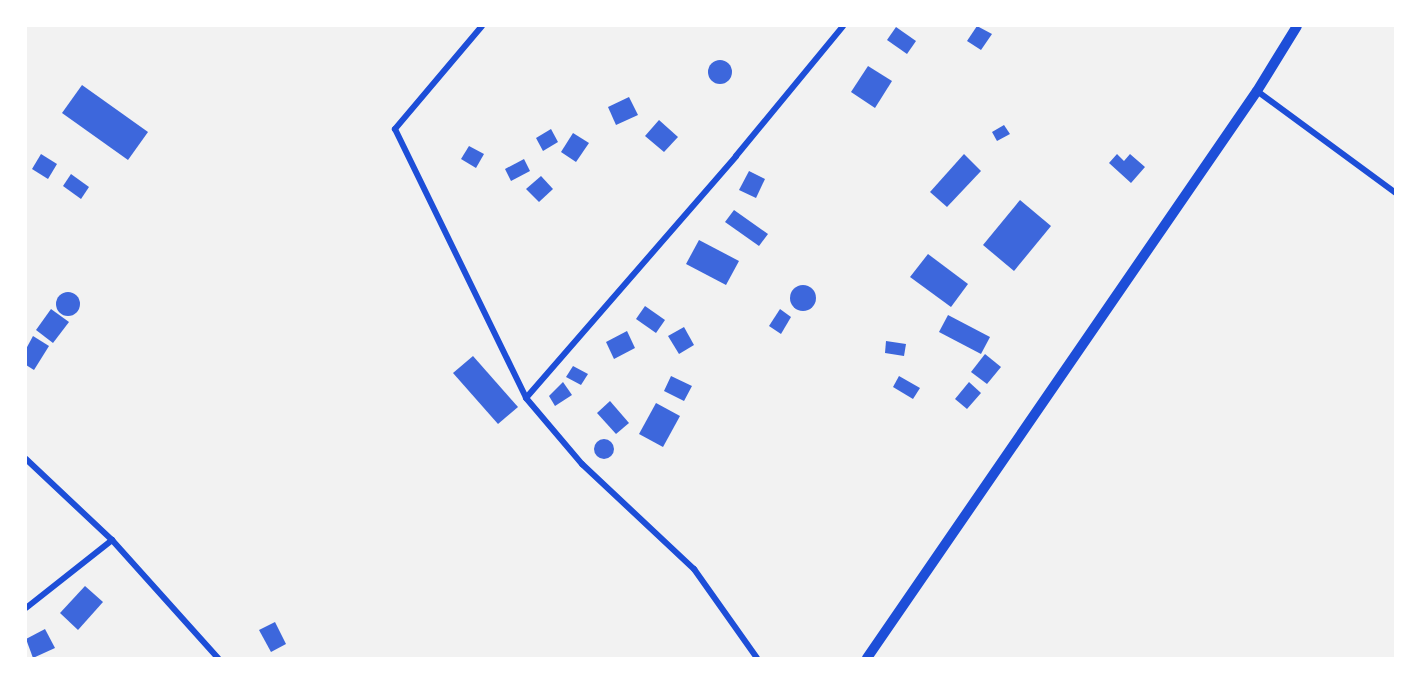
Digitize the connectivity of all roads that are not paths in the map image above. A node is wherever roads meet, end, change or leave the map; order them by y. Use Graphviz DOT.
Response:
graph roads {
  1 [pos="482,26"];
  2 [pos="843,26"];
  3 [pos="1298,26"];
  4 [pos="1257,91"];
  5 [pos="1395,193"];
  6 [pos="526,398"];
  7 [pos="26,459"];
  8 [pos="112,540"];
  9 [pos="26,608"];
  10 [pos="218,658"];
  11 [pos="757,658"];
  12 [pos="867,658"];
  1 -- 6 [label="street"];
  2 -- 6 [label="street"];
  3 -- 4 [label="street"];
  4 -- 5 [label="street"];
  4 -- 12 [label="street"];
  6 -- 11 [label="street"];
  7 -- 8 [label="street"];
  8 -- 9 [label="street"];
  8 -- 10 [label="street"];
}
